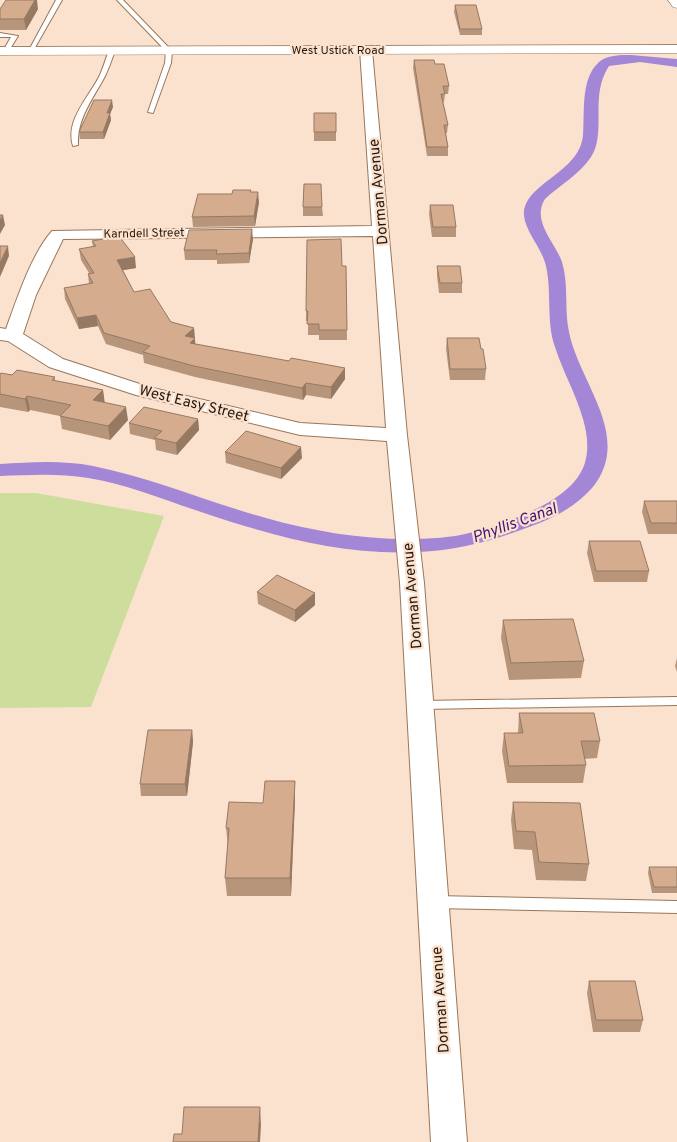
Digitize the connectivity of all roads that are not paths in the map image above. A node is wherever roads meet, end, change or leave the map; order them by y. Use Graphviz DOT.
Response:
graph roads {
  1 [pos="59,0"];
  2 [pos="120,0"];
  3 [pos="674,0"];
  4 [pos="677,4"];
  5 [pos="0,35"];
  6 [pos="677,49"];
  7 [pos="168,50"];
  8 [pos="366,50"];
  9 [pos="3,51"];
  10 [pos="30,51"];
  11 [pos="112,51"];
  12 [pos="151,112"];
  13 [pos="75,145"];
  14 [pos="381,231"];
  15 [pos="7,335"];
  16 [pos="397,435"];
  17 [pos="677,701"];
  18 [pos="420,705"];
  19 [pos="434,902"];
  20 [pos="677,907"];
  21 [pos="449,1142"];
  1 -- 10 [label="lane"];
  2 -- 7 [label="lane"];
  3 -- 4 [label="main road"];
  5 -- 9 [label="lane"];
  6 -- 8 [label="main road, West Ustick Road"];
  7 -- 8 [label="main road, West Ustick Road"];
  7 -- 11 [label="main road, West Ustick Road"];
  7 -- 12 [label="lane"];
  8 -- 14 [label="street, Dorman Avenue"];
  9 -- 10 [label="main road, West Ustick Road"];
  10 -- 11 [label="main road, West Ustick Road"];
  11 -- 13 [label="lane"];
  14 -- 15 [label="street, Karndell Street"];
  14 -- 16 [label="street, Dorman Avenue"];
  15 -- 16 [label="street, West Easy Street"];
  16 -- 18 [label="street, Dorman Avenue"];
  17 -- 18 [label="lane"];
  18 -- 19 [label="street, Dorman Avenue"];
  19 -- 20 [label="lane"];
  19 -- 21 [label="street, Dorman Avenue"];
}
